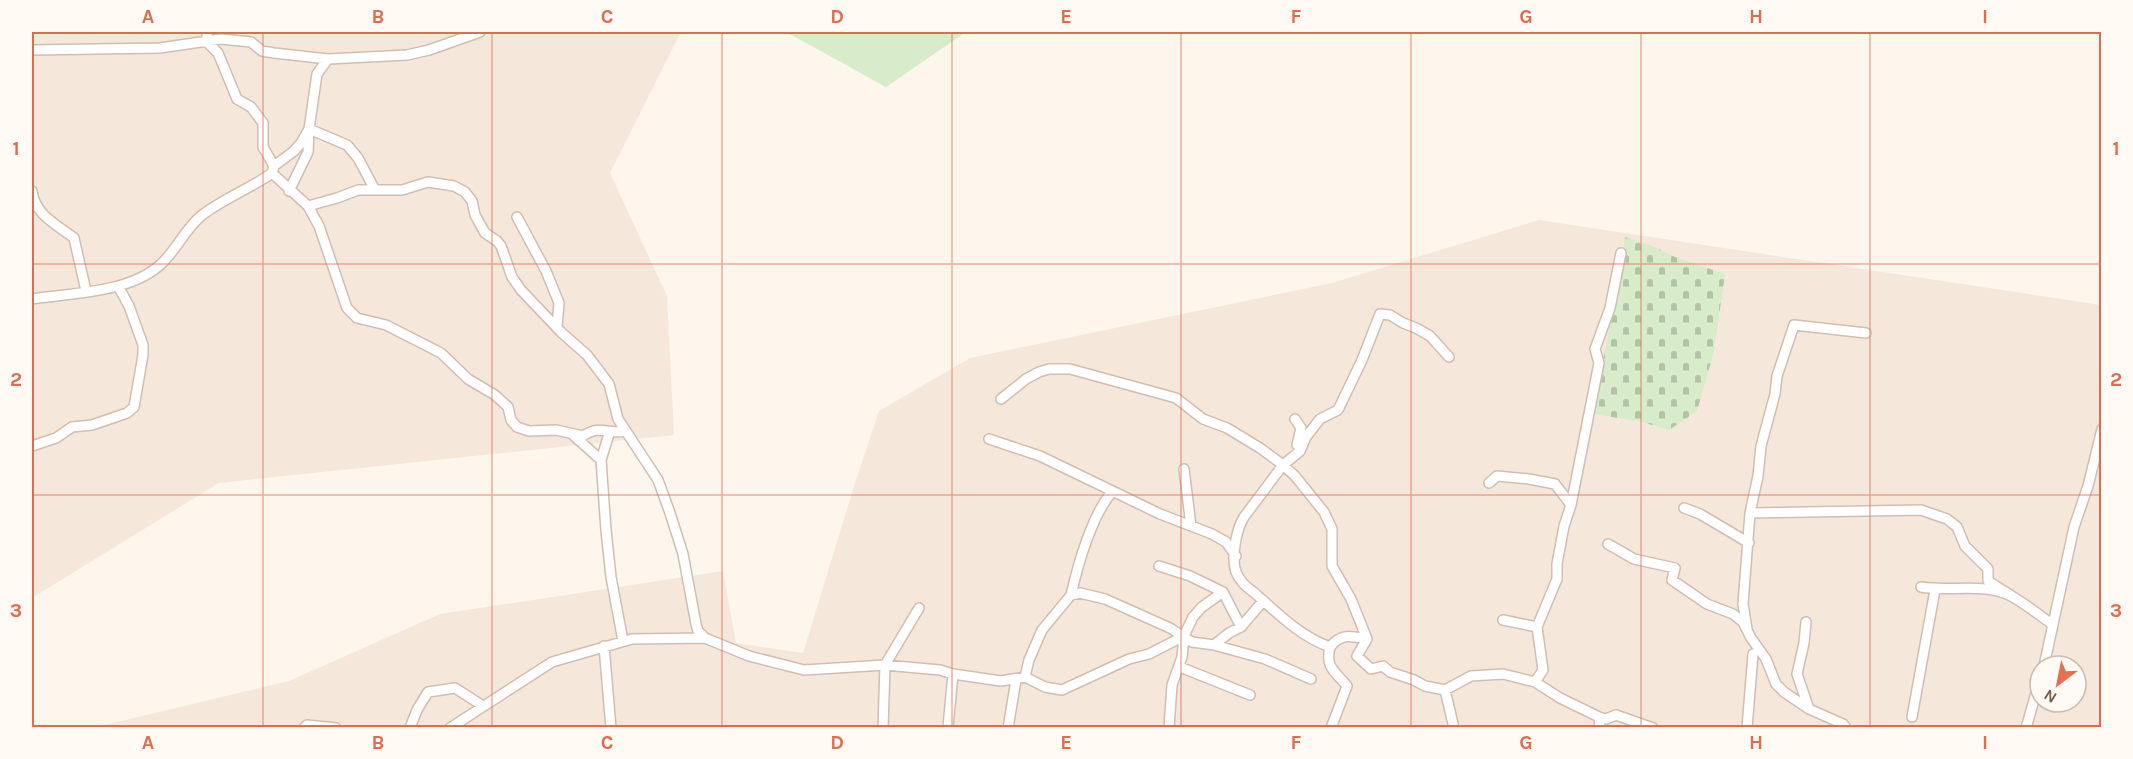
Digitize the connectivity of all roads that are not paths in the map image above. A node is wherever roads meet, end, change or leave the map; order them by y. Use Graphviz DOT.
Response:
graph roads {
  1 [pos="207,32"];
  2 [pos="480,32"];
  3 [pos="459,35"];
  4 [pos="207,42"];
  5 [pos="32,50"];
  6 [pos="328,59"];
  7 [pos="309,129"];
  8 [pos="273,169"];
  9 [pos="289,190"];
  10 [pos="375,190"];
  11 [pos="32,191"];
  12 [pos="308,206"];
  13 [pos="517,217"];
  14 [pos="1621,253"];
  15 [pos="118,286"];
  16 [pos="86,291"];
  17 [pos="32,299"];
  18 [pos="557,327"];
  19 [pos="1866,333"];
  20 [pos="1449,357"];
  21 [pos="1001,399"];
  22 [pos="1295,419"];
  23 [pos="2102,429"];
  24 [pos="610,431"];
  25 [pos="625,431"];
  26 [pos="573,435"];
  27 [pos="989,439"];
  28 [pos="32,446"];
  29 [pos="1300,451"];
  30 [pos="602,460"];
  31 [pos="1283,465"];
  32 [pos="1184,469"];
  33 [pos="1489,483"];
  34 [pos="1112,492"];
  35 [pos="1571,505"];
  36 [pos="1684,508"];
  37 [pos="1750,513"];
  38 [pos="1191,526"];
  39 [pos="1749,543"];
  40 [pos="1608,544"];
  41 [pos="1236,556"];
  42 [pos="1159,566"];
  43 [pos="1921,587"];
  44 [pos="1935,590"];
  45 [pos="1223,592"];
  46 [pos="1071,595"];
  47 [pos="2012,596"];
  48 [pos="1263,601"];
  49 [pos="919,608"];
  50 [pos="1503,620"];
  51 [pos="1806,622"];
  52 [pos="2052,624"];
  53 [pos="1241,627"];
  54 [pos="1537,627"];
  55 [pos="1747,629"];
  56 [pos="1184,636"];
  57 [pos="705,638"];
  58 [pos="1367,639"];
  59 [pos="623,641"];
  60 [pos="604,645"];
  61 [pos="1214,645"];
  62 [pos="1330,647"];
  63 [pos="1753,654"];
  64 [pos="2047,654"];
  65 [pos="885,665"];
  66 [pos="1180,667"];
  67 [pos="953,674"];
  68 [pos="1020,679"];
  69 [pos="1311,679"];
  70 [pos="1535,682"];
  71 [pos="1444,690"];
  72 [pos="1250,695"];
  73 [pos="483,706"];
  74 [pos="1809,709"];
  75 [pos="1912,717"];
  76 [pos="1599,722"];
  77 [pos="948,727"];
  78 [pos="304,728"];
  79 [pos="336,728"];
  80 [pos="410,728"];
  81 [pos="450,728"];
  82 [pos="610,728"];
  83 [pos="883,728"];
  84 [pos="1008,728"];
  85 [pos="1169,728"];
  86 [pos="1331,728"];
  87 [pos="1454,728"];
  88 [pos="1653,728"];
  89 [pos="1747,728"];
  90 [pos="1846,728"];
  1 -- 4 [label="street"];
  2 -- 3 [label="street"];
  3 -- 6 [label="street"];
  4 -- 5 [label="street"];
  4 -- 6 [label="street"];
  4 -- 8 [label="street"];
  6 -- 7 [label="street"];
  7 -- 8 [label="street"];
  7 -- 9 [label="street"];
  7 -- 10 [label="street"];
  8 -- 9 [label="street"];
  8 -- 15 [label="street"];
  9 -- 12 [label="street"];
  10 -- 12 [label="street"];
  10 -- 18 [label="street"];
  11 -- 16 [label="street"];
  12 -- 26 [label="street"];
  13 -- 18 [label="street"];
  14 -- 35 [label="street"];
  15 -- 16 [label="street"];
  15 -- 28 [label="street"];
  16 -- 17 [label="street"];
  18 -- 25 [label="street"];
  19 -- 37 [label="street"];
  20 -- 29 [label="street"];
  21 -- 31 [label="street"];
  22 -- 29 [label="street"];
  23 -- 52 [label="street"];
  24 -- 25 [label="street"];
  24 -- 26 [label="street"];
  24 -- 30 [label="street"];
  25 -- 57 [label="street"];
  26 -- 30 [label="street"];
  27 -- 34 [label="street"];
  29 -- 31 [label="street"];
  30 -- 59 [label="street"];
  31 -- 41 [label="street"];
  31 -- 58 [label="street"];
  32 -- 38 [label="street"];
  33 -- 35 [label="street"];
  34 -- 38 [label="street"];
  34 -- 46 [label="street"];
  35 -- 54 [label="street"];
  36 -- 39 [label="street"];
  37 -- 39 [label="street"];
  37 -- 47 [label="street"];
  38 -- 41 [label="street"];
  39 -- 55 [label="street"];
  40 -- 55 [label="street"];
  41 -- 48 [label="street"];
  42 -- 45 [label="street"];
  43 -- 44 [label="street"];
  44 -- 47 [label="street"];
  44 -- 75 [label="street"];
  45 -- 53 [label="street"];
  45 -- 56 [label="street"];
  46 -- 56 [label="street"];
  46 -- 68 [label="street"];
  47 -- 52 [label="street"];
  48 -- 53 [label="street"];
  48 -- 62 [label="street"];
  49 -- 65 [label="street"];
  50 -- 54 [label="street"];
  51 -- 74 [label="street"];
  52 -- 64 [label="street"];
  53 -- 61 [label="street"];
  54 -- 70 [label="street"];
  55 -- 74 [label="street"];
  56 -- 61 [label="street"];
  56 -- 66 [label="street"];
  56 -- 68 [label="street"];
  57 -- 59 [label="street"];
  57 -- 65 [label="street"];
  58 -- 62 [label="street"];
  58 -- 71 [label="street"];
  59 -- 60 [label="street"];
  60 -- 73 [label="street"];
  60 -- 82 [label="street"];
  61 -- 69 [label="street"];
  62 -- 86 [label="street"];
  63 -- 89 [label="street"];
  65 -- 67 [label="street"];
  65 -- 83 [label="street"];
  66 -- 72 [label="street"];
  66 -- 85 [label="street"];
  67 -- 68 [label="street"];
  67 -- 77 [label="street"];
  68 -- 84 [label="street"];
  70 -- 71 [label="street"];
  70 -- 76 [label="street"];
  71 -- 87 [label="street"];
  73 -- 80 [label="street"];
  73 -- 81 [label="street"];
  74 -- 90 [label="street"];
  76 -- 88 [label="street"];
  78 -- 79 [label="street"];
}
